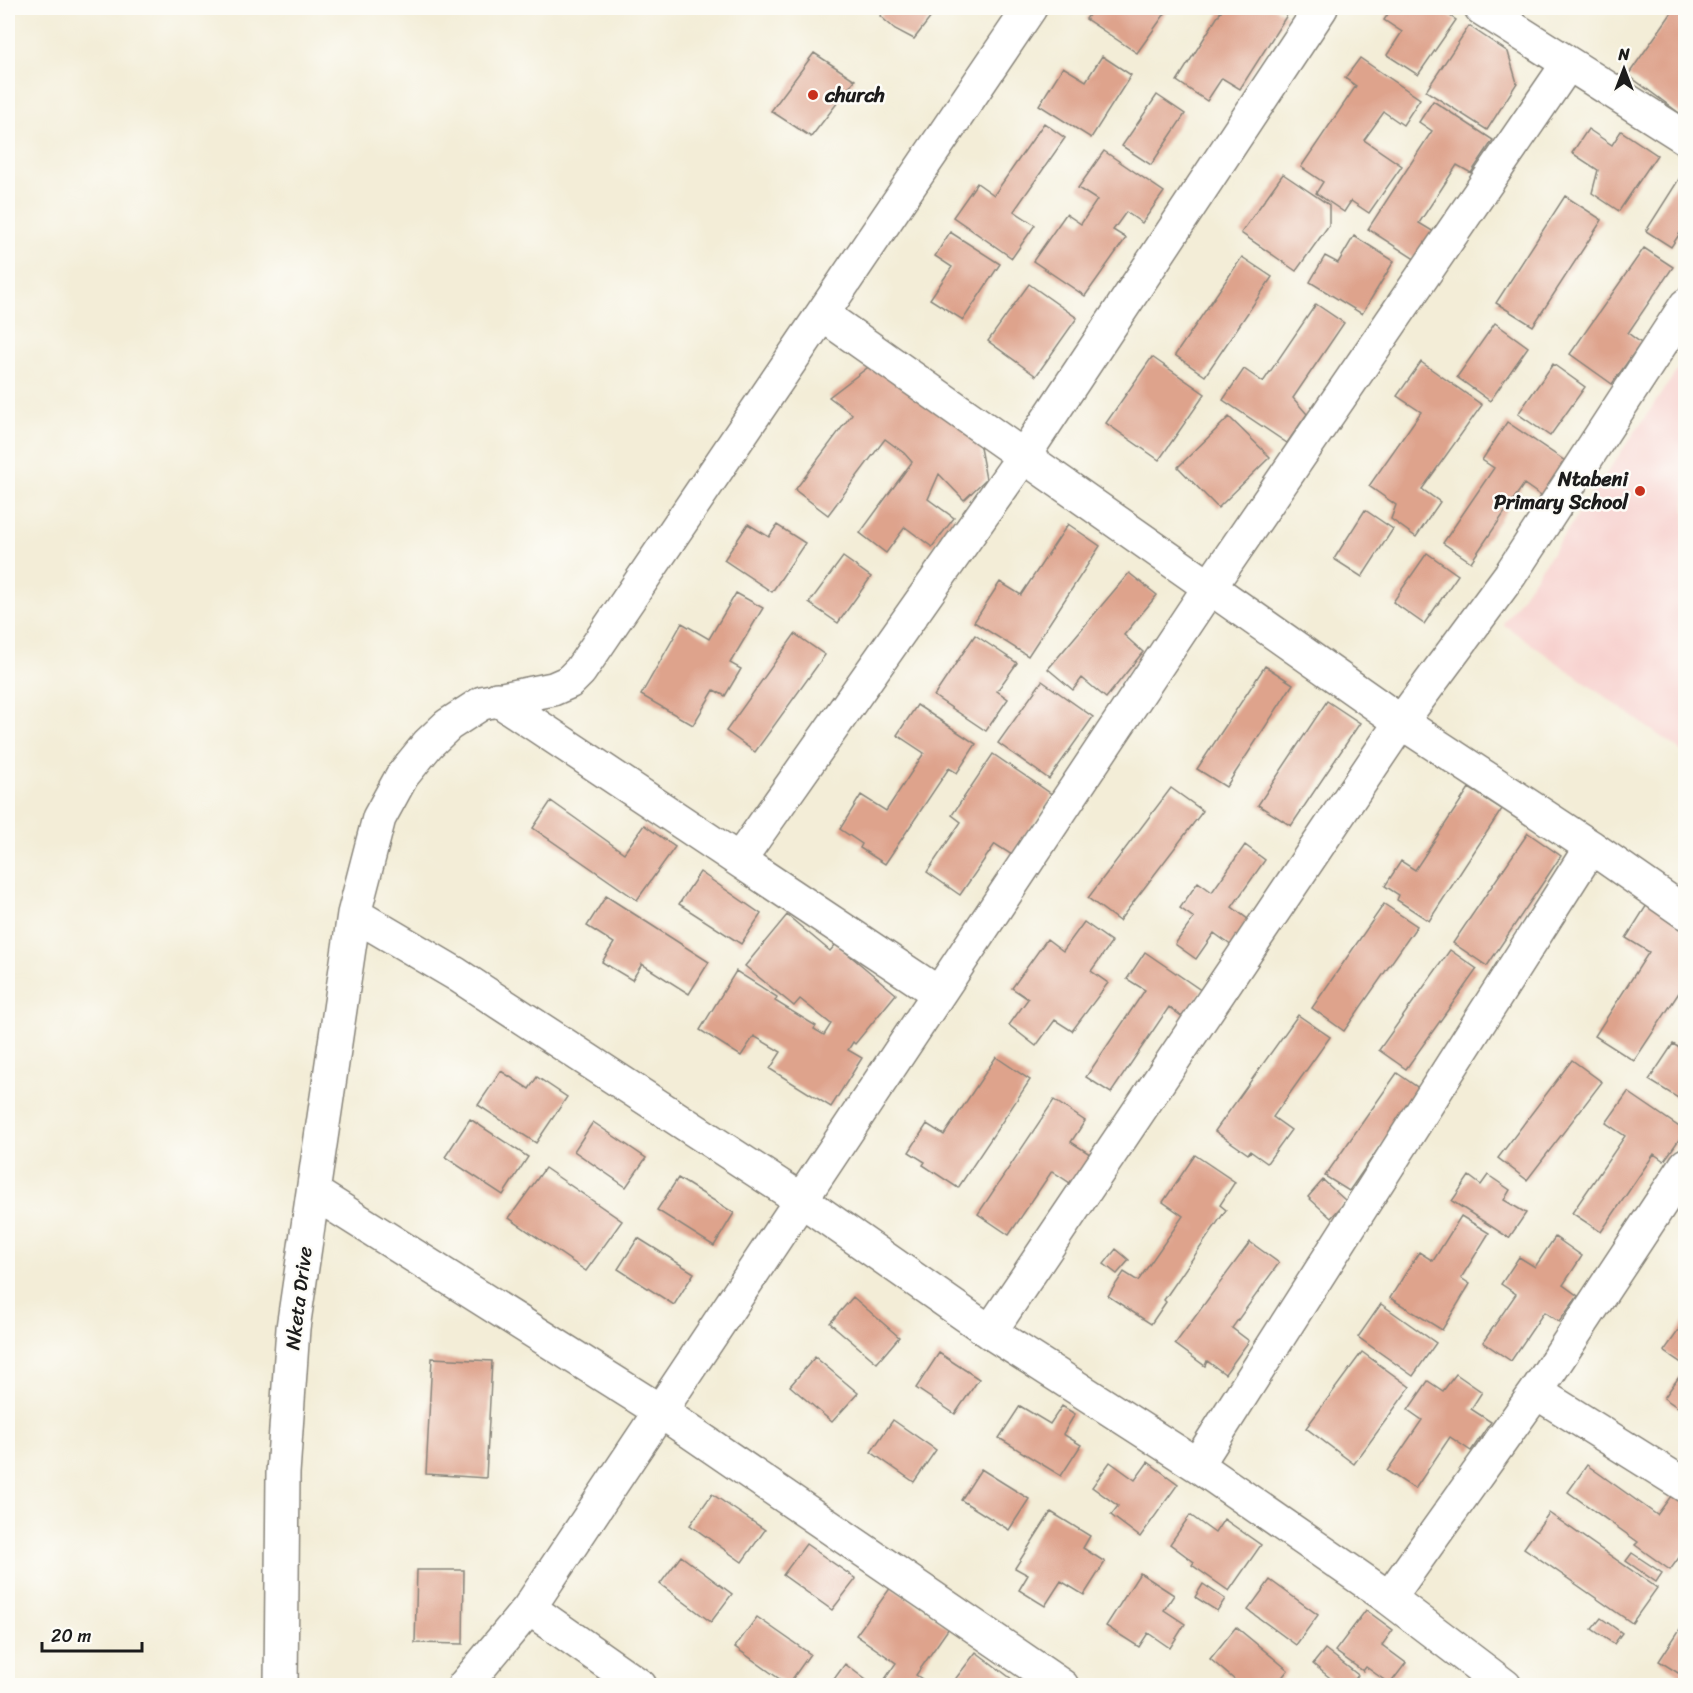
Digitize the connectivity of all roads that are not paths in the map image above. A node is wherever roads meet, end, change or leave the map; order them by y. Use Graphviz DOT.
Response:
graph roads {
  1 [pos="1030,8"];
  2 [pos="1321,8"];
  3 [pos="1480,8"];
  4 [pos="1568,64"];
  5 [pos="1686,138"];
  6 [pos="1686,305"];
  7 [pos="823,315"];
  8 [pos="1023,457"];
  9 [pos="1209,588"];
  10 [pos="497,699"];
  11 [pos="1401,722"];
  12 [pos="1591,847"];
  13 [pos="739,860"];
  14 [pos="1686,913"];
  15 [pos="354,914"];
  16 [pos="938,993"];
  17 [pos="1686,1165"];
  18 [pos="313,1192"];
  19 [pos="800,1199"];
  20 [pos="1675,1205"];
  21 [pos="990,1332"];
  22 [pos="1536,1392"];
  23 [pos="660,1411"];
  24 [pos="1197,1466"];
  25 [pos="1686,1486"];
  26 [pos="1389,1598"];
  27 [pos="529,1608"];
  28 [pos="281,1686"];
  29 [pos="464,1686"];
  30 [pos="640,1686"];
  31 [pos="1062,1686"];
  32 [pos="1505,1686"];
  1 -- 7 [label="street, Nketa Drive"];
  2 -- 8 [label="street"];
  3 -- 4 [label="street"];
  4 -- 5 [label="street"];
  4 -- 9 [label="street"];
  6 -- 11 [label="street"];
  7 -- 8 [label="street"];
  7 -- 10 [label="street, Nketa Drive"];
  8 -- 9 [label="street"];
  8 -- 13 [label="street"];
  9 -- 11 [label="street"];
  9 -- 16 [label="street"];
  10 -- 13 [label="street"];
  10 -- 15 [label="street, Nketa Drive"];
  11 -- 12 [label="street"];
  11 -- 21 [label="street"];
  12 -- 14 [label="street"];
  12 -- 24 [label="street"];
  13 -- 16 [label="street"];
  15 -- 18 [label="street, Nketa Drive"];
  15 -- 19 [label="street"];
  16 -- 19 [label="street"];
  17 -- 20 [label="street"];
  18 -- 23 [label="street"];
  18 -- 28 [label="street, Nketa Drive"];
  19 -- 21 [label="street"];
  19 -- 23 [label="street"];
  20 -- 22 [label="street"];
  21 -- 24 [label="street"];
  22 -- 25 [label="street"];
  22 -- 26 [label="street"];
  23 -- 27 [label="street"];
  23 -- 31 [label="street"];
  24 -- 26 [label="street"];
  26 -- 32 [label="street"];
  27 -- 29 [label="street"];
  27 -- 30 [label="street"];
}
